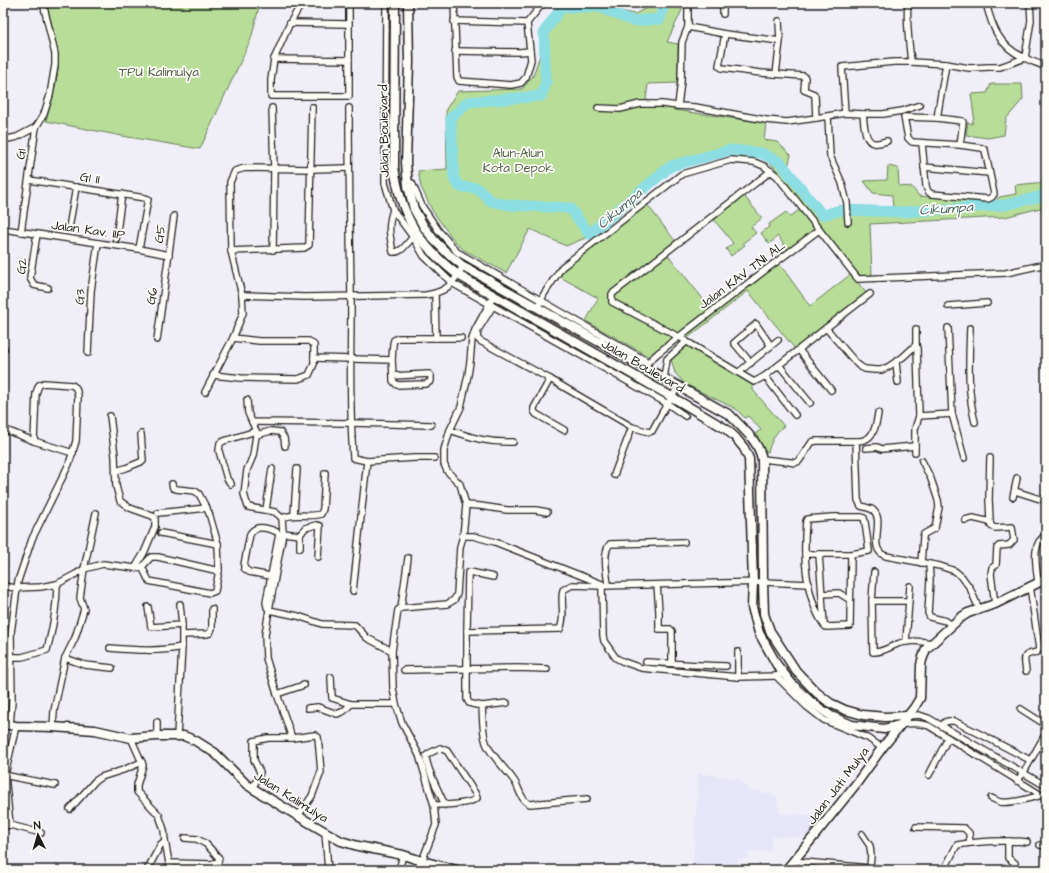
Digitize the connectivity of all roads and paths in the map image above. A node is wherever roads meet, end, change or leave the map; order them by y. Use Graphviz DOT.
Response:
graph roads {
  1 [pos="43,3"];
  2 [pos="302,3"];
  3 [pos="349,3"];
  4 [pos="386,3"];
  5 [pos="395,3"];
  6 [pos="408,3"];
  7 [pos="454,3"];
  8 [pos="543,3"];
  9 [pos="688,3"];
  10 [pos="723,3"];
  11 [pos="908,3"];
  12 [pos="986,3"];
  13 [pos="1030,3"];
  14 [pos="723,14"];
  15 [pos="454,21"];
  16 [pos="779,21"];
  17 [pos="290,23"];
  18 [pos="527,23"];
  19 [pos="348,24"];
  20 [pos="688,27"];
  21 [pos="726,34"];
  22 [pos="780,41"];
  23 [pos="455,51"];
  24 [pos="530,51"];
  25 [pos="1025,58"];
  26 [pos="274,59"];
  27 [pos="349,60"];
  28 [pos="911,62"];
  29 [pos="946,64"];
  30 [pos="1046,67"];
  31 [pos="776,74"];
  32 [pos="920,105"];
  33 [pos="678,106"];
  34 [pos="312,107"];
  35 [pos="272,108"];
  36 [pos="349,108"];
  37 [pos="598,108"];
  38 [pos="845,113"];
  39 [pos="864,114"];
  40 [pos="828,116"];
  41 [pos="816,118"];
  42 [pos="938,118"];
  43 [pos="1046,118"];
  44 [pos="36,127"];
  45 [pos="1046,132"];
  46 [pos="3,140"];
  47 [pos="887,141"];
  48 [pos="922,143"];
  49 [pos="960,145"];
  50 [pos="924,167"];
  51 [pos="349,168"];
  52 [pos="274,169"];
  53 [pos="311,169"];
  54 [pos="771,171"];
  55 [pos="989,173"];
  56 [pos="29,180"];
  57 [pos="412,183"];
  58 [pos="76,187"];
  59 [pos="122,194"];
  60 [pos="393,210"];
  61 [pos="174,216"];
  62 [pos="848,222"];
  63 [pos="69,228"];
  64 [pos="3,229"];
  65 [pos="819,230"];
  66 [pos="22,232"];
  67 [pos="37,234"];
  68 [pos="413,237"];
  69 [pos="116,239"];
  70 [pos="98,243"];
  71 [pos="139,249"];
  72 [pos="273,250"];
  73 [pos="231,251"];
  74 [pos="169,255"];
  75 [pos="1046,264"];
  76 [pos="463,266"];
  77 [pos="458,275"];
  78 [pos="452,282"];
  79 [pos="48,288"];
  80 [pos="435,294"];
  81 [pos="870,294"];
  82 [pos="242,295"];
  83 [pos="494,295"];
  84 [pos="351,296"];
  85 [pos="987,303"];
  86 [pos="539,304"];
  87 [pos="491,305"];
  88 [pos="948,306"];
  89 [pos="826,328"];
  90 [pos="948,328"];
  91 [pos="970,328"];
  92 [pos="916,330"];
  93 [pos="679,337"];
  94 [pos="233,338"];
  95 [pos="436,338"];
  96 [pos="462,338"];
  97 [pos="157,340"];
  98 [pos="778,340"];
  99 [pos="686,342"];
  100 [pos="916,345"];
  101 [pos="771,346"];
  102 [pos="799,350"];
  103 [pos="88,353"];
  104 [pos="314,358"];
  105 [pos="351,358"];
  106 [pos="392,360"];
  107 [pos="896,362"];
  108 [pos="751,363"];
  109 [pos="646,364"];
  110 [pos="779,365"];
  111 [pos="739,372"];
  112 [pos="214,375"];
  113 [pos="393,376"];
  114 [pos="765,376"];
  115 [pos="664,378"];
  116 [pos="550,379"];
  117 [pos="898,382"];
  118 [pos="678,387"];
  119 [pos="831,390"];
  120 [pos="205,392"];
  121 [pos="672,397"];
  122 [pos="247,400"];
  123 [pos="810,402"];
  124 [pos="668,404"];
  125 [pos="878,413"];
  126 [pos="952,414"];
  127 [pos="796,415"];
  128 [pos="110,416"];
  129 [pos="685,416"];
  130 [pos="919,416"];
  131 [pos="252,422"];
  132 [pos="975,422"];
  133 [pos="351,423"];
  134 [pos="431,425"];
  135 [pos="632,427"];
  136 [pos="3,429"];
  137 [pos="450,430"];
  138 [pos="564,430"];
  139 [pos="256,433"];
  140 [pos="141,434"];
  141 [pos="34,441"];
  142 [pos="856,441"];
  143 [pos="513,442"];
  144 [pos="285,446"];
  145 [pos="866,448"];
  146 [pos="72,453"];
  147 [pos="434,458"];
  148 [pos="964,458"];
  149 [pos="990,458"];
  150 [pos="762,459"];
  151 [pos="367,461"];
  152 [pos="922,461"];
  153 [pos="272,469"];
  154 [pos="297,469"];
  155 [pos="116,471"];
  156 [pos="325,473"];
  157 [pos="614,475"];
  158 [pos="1017,478"];
  159 [pos="172,484"];
  160 [pos="231,484"];
  161 [pos="1015,491"];
  162 [pos="1013,498"];
  163 [pos="1046,499"];
  164 [pos="466,505"];
  165 [pos="207,508"];
  166 [pos="266,510"];
  167 [pos="547,512"];
  168 [pos="96,513"];
  169 [pos="158,513"];
  170 [pos="294,514"];
  171 [pos="282,518"];
  172 [pos="965,520"];
  173 [pos="990,522"];
  174 [pos="161,533"];
  175 [pos="283,533"];
  176 [pos="300,535"];
  177 [pos="463,536"];
  178 [pos="1046,536"];
  179 [pos="684,542"];
  180 [pos="218,544"];
  181 [pos="300,548"];
  182 [pos="805,554"];
  183 [pos="819,554"];
  184 [pos="851,554"];
  185 [pos="318,557"];
  186 [pos="408,558"];
  187 [pos="921,563"];
  188 [pos="929,564"];
  189 [pos="142,567"];
  190 [pos="135,568"];
  191 [pos="84,569"];
  192 [pos="219,571"];
  193 [pos="874,572"];
  194 [pos="270,576"];
  195 [pos="493,577"];
  196 [pos="1046,579"];
  197 [pos="763,582"];
  198 [pos="753,583"];
  199 [pos="1038,583"];
  200 [pos="57,584"];
  201 [pos="657,584"];
  202 [pos="809,584"];
  203 [pos="3,586"];
  204 [pos="605,586"];
  205 [pos="910,586"];
  206 [pos="1030,586"];
  207 [pos="16,588"];
  208 [pos="353,591"];
  209 [pos="822,594"];
  210 [pos="850,600"];
  211 [pos="872,601"];
  212 [pos="908,602"];
  213 [pos="180,604"];
  214 [pos="995,604"];
  215 [pos="148,607"];
  216 [pos="401,608"];
  217 [pos="212,609"];
  218 [pos="979,609"];
  219 [pos="269,610"];
  220 [pos="182,625"];
  221 [pos="824,625"];
  222 [pos="952,625"];
  223 [pos="467,632"];
  224 [pos="11,633"];
  225 [pos="3,634"];
  226 [pos="182,635"];
  227 [pos="906,642"];
  228 [pos="932,643"];
  229 [pos="182,647"];
  230 [pos="110,648"];
  231 [pos="392,651"];
  232 [pos="738,652"];
  233 [pos="11,657"];
  234 [pos="64,658"];
  235 [pos="646,662"];
  236 [pos="672,663"];
  237 [pos="3,664"];
  238 [pos="11,664"];
  239 [pos="726,666"];
  240 [pos="112,668"];
  241 [pos="547,668"];
  242 [pos="467,669"];
  243 [pos="404,670"];
  244 [pos="1026,670"];
  245 [pos="780,674"];
  246 [pos="331,677"];
  247 [pos="738,677"];
  248 [pos="304,685"];
  249 [pos="277,694"];
  250 [pos="507,703"];
  251 [pos="351,704"];
  252 [pos="396,704"];
  253 [pos="482,706"];
  254 [pos="308,708"];
  255 [pos="1021,709"];
  256 [pos="907,716"];
  257 [pos="157,722"];
  258 [pos="10,725"];
  259 [pos="900,725"];
  260 [pos="1046,725"];
  261 [pos="942,726"];
  262 [pos="53,727"];
  263 [pos="873,728"];
  264 [pos="884,729"];
  265 [pos="1046,733"];
  266 [pos="157,736"];
  267 [pos="180,736"];
  268 [pos="131,738"];
  269 [pos="292,738"];
  270 [pos="868,738"];
  271 [pos="948,738"];
  272 [pos="889,740"];
  273 [pos="882,748"];
  274 [pos="1030,760"];
  275 [pos="142,762"];
  276 [pos="1024,772"];
  277 [pos="4,775"];
  278 [pos="929,775"];
  279 [pos="1017,781"];
  280 [pos="55,785"];
  281 [pos="1046,786"];
  282 [pos="252,788"];
  283 [pos="1044,797"];
  284 [pos="991,798"];
  285 [pos="587,799"];
  286 [pos="434,805"];
  287 [pos="445,805"];
  288 [pos="70,809"];
  289 [pos="298,816"];
  290 [pos="10,825"];
  291 [pos="3,826"];
  292 [pos="916,827"];
  293 [pos="325,832"];
  294 [pos="41,833"];
  295 [pos="862,834"];
  296 [pos="185,838"];
  297 [pos="165,841"];
  298 [pos="1008,841"];
  299 [pos="1027,842"];
  300 [pos="970,843"];
  301 [pos="403,854"];
  302 [pos="422,861"];
  303 [pos="793,861"];
  304 [pos="170,862"];
  305 [pos="870,868"];
  306 [pos="147,870"];
  307 [pos="172,870"];
  308 [pos="328,870"];
  309 [pos="399,870"];
  310 [pos="457,870"];
  311 [pos="786,870"];
  312 [pos="892,870"];
  313 [pos="944,870"];
  314 [pos="1014,870"];
  1 -- 44 [label="street"];
  2 -- 17 [label="street"];
  3 -- 19 [label="street"];
  4 -- 60 [label="street"];
  5 -- 77 [label="main road, Jalan Boulevard"];
  6 -- 76 [label="main road, Jalan Boulevard"];
  7 -- 15 [label="street"];
  8 -- 18 [label="street"];
  9 -- 20 [label="street"];
  10 -- 14 [label="street"];
  11 -- 28 [label="street"];
  12 -- 25 [label="street"];
  13 -- 25 [label="street"];
  15 -- 18 [label="street"];
  15 -- 23 [label="street"];
  16 -- 22 [label="street"];
  17 -- 19 [label="street"];
  17 -- 26 [label="street"];
  18 -- 24 [label="street"];
  19 -- 27 [label="street"];
  20 -- 21 [label="street"];
  20 -- 33 [label="street"];
  21 -- 22 [label="street"];
  21 -- 31 [label="street"];
  22 -- 31 [label="street"];
  23 -- 24 [label="street"];
  23 -- 24 [label="street"];
  25 -- 29 [label="street"];
  25 -- 30 [label="street"];
  26 -- 27 [label="street"];
  26 -- 27 [label="street"];
  28 -- 29 [label="street"];
  28 -- 38 [label="street"];
  29 -- 42 [label="street"];
  31 -- 41 [label="street"];
  32 -- 39 [label="street"];
  33 -- 37 [label="street"];
  33 -- 41 [label="street"];
  34 -- 53 [label="street"];
  35 -- 52 [label="street"];
  36 -- 51 [label="street"];
  38 -- 39 [label="street"];
  38 -- 40 [label="street"];
  39 -- 47 [label="street"];
  40 -- 41 [label="street"];
  40 -- 62 [label="street"];
  42 -- 48 [label="street"];
  42 -- 49 [label="street"];
  43 -- 45 [label="street"];
  44 -- 46 [label="street"];
  44 -- 56 [label="street, G1"];
  48 -- 49 [label="street"];
  48 -- 50 [label="street"];
  49 -- 55 [label="street"];
  50 -- 55 [label="street"];
  50 -- 55 [label="street"];
  51 -- 53 [label="street"];
  51 -- 84 [label="street"];
  52 -- 53 [label="street"];
  52 -- 72 [label="street"];
  52 -- 73 [label="street"];
  53 -- 72 [label="street"];
  54 -- 65 [label="street"];
  54 -- 86 [label="street"];
  54 -- 93 [label="street"];
  56 -- 58 [label="street, G1 II"];
  56 -- 66 [label="street, G1"];
  57 -- 86 [label="street"];
  58 -- 59 [label="street, G1 II"];
  58 -- 63 [label="street"];
  59 -- 69 [label="street"];
  59 -- 71 [label="street, G1 II"];
  60 -- 68 [label="street"];
  60 -- 68 [label="street"];
  61 -- 74 [label="street, G5"];
  64 -- 66 [label="street, Jalan Kav. IIP"];
  65 -- 75 [label="street"];
  65 -- 93 [label="street, Jalan KAV TNI AL"];
  66 -- 67 [label="street, Jalan Kav. IIP"];
  67 -- 70 [label="street, Jalan Kav. IIP"];
  67 -- 79 [label="street, G2"];
  68 -- 78 [label="street"];
  70 -- 71 [label="street, Jalan Kav. IIP"];
  70 -- 103 [label="street, G3"];
  71 -- 74 [label="street, Jalan Kav. IIP"];
  72 -- 73 [label="street"];
  73 -- 82 [label="street"];
  74 -- 97 [label="street, G6"];
  76 -- 77 [label="street"];
  76 -- 86 [label="main road, Jalan Boulevard"];
  77 -- 78 [label="street"];
  77 -- 83 [label="main road, Jalan Boulevard"];
  78 -- 80 [label="street"];
  78 -- 87 [label="street"];
  80 -- 84 [label="street"];
  80 -- 95 [label="street"];
  81 -- 89 [label="street"];
  82 -- 84 [label="street"];
  82 -- 94 [label="street"];
  83 -- 87 [label="street"];
  83 -- 121 [label="main road, Jalan Boulevard"];
  84 -- 105 [label="street"];
  85 -- 88 [label="street"];
  86 -- 109 [label="main road, Jalan Boulevard"];
  87 -- 116 [label="street"];
  87 -- 124 [label="street"];
  87 -- 137 [label="street"];
  89 -- 102 [label="street"];
  89 -- 107 [label="street"];
  90 -- 126 [label="street"];
  91 -- 132 [label="street"];
  92 -- 100 [label="street"];
  93 -- 99 [label="street"];
  93 -- 109 [label="street, Jalan KAV TNI AL"];
  94 -- 104 [label="street"];
  94 -- 112 [label="street"];
  95 -- 96 [label="street"];
  95 -- 106 [label="street"];
  98 -- 101 [label="street"];
  99 -- 111 [label="street"];
  99 -- 115 [label="street"];
  100 -- 107 [label="street"];
  100 -- 130 [label="street"];
  101 -- 108 [label="street"];
  101 -- 108 [label="street"];
  102 -- 110 [label="street"];
  102 -- 119 [label="street"];
  104 -- 105 [label="street"];
  104 -- 112 [label="street"];
  105 -- 106 [label="street"];
  105 -- 133 [label="street"];
  106 -- 113 [label="street"];
  107 -- 117 [label="street"];
  108 -- 111 [label="street"];
  109 -- 115 [label="main road, Jalan Boulevard"];
  110 -- 114 [label="street"];
  110 -- 123 [label="street"];
  111 -- 114 [label="street"];
  112 -- 120 [label="street"];
  113 -- 113 [label="street"];
  114 -- 127 [label="street"];
  115 -- 118 [label="main road, Jalan Boulevard"];
  116 -- 135 [label="street"];
  116 -- 138 [label="street"];
  118 -- 121 [label="street"];
  118 -- 150 [label="main road, Jalan Boulevard"];
  121 -- 124 [label="street"];
  121 -- 198 [label="main road, Jalan Boulevard"];
  122 -- 131 [label="street"];
  124 -- 129 [label="street"];
  124 -- 135 [label="street"];
  125 -- 142 [label="street"];
  126 -- 130 [label="street"];
  126 -- 148 [label="street"];
  128 -- 155 [label="street"];
  130 -- 145 [label="street"];
  131 -- 133 [label="street"];
  131 -- 139 [label="street"];
  133 -- 134 [label="street"];
  133 -- 151 [label="street"];
  135 -- 157 [label="street"];
  136 -- 141 [label="street"];
  137 -- 143 [label="street"];
  137 -- 164 [label="street"];
  139 -- 144 [label="street"];
  139 -- 160 [label="street"];
  139 -- 166 [label="street"];
  140 -- 155 [label="street"];
  141 -- 146 [label="street"];
  141 -- 146 [label="street"];
  142 -- 150 [label="street"];
  142 -- 187 [label="street"];
  146 -- 207 [label="street"];
  147 -- 151 [label="street"];
  149 -- 173 [label="street"];
  150 -- 197 [label="main road, Jalan Boulevard"];
  151 -- 208 [label="street"];
  152 -- 187 [label="street"];
  153 -- 166 [label="street"];
  154 -- 170 [label="street"];
  155 -- 190 [label="street"];
  156 -- 170 [label="street"];
  158 -- 161 [label="street"];
  159 -- 165 [label="street"];
  161 -- 162 [label="street"];
  161 -- 163 [label="street"];
  164 -- 167 [label="street"];
  164 -- 177 [label="street"];
  165 -- 169 [label="street"];
  165 -- 180 [label="street"];
  166 -- 171 [label="street"];
  168 -- 191 [label="street"];
  170 -- 171 [label="street"];
  171 -- 175 [label="street"];
  172 -- 173 [label="street"];
  173 -- 214 [label="street"];
  174 -- 180 [label="street"];
  175 -- 176 [label="street"];
  175 -- 219 [label="street"];
  176 -- 181 [label="street"];
  176 -- 185 [label="street"];
  177 -- 204 [label="street"];
  177 -- 216 [label="street"];
  178 -- 199 [label="street"];
  179 -- 204 [label="street"];
  180 -- 192 [label="street"];
  182 -- 183 [label="street"];
  182 -- 184 [label="street"];
  182 -- 202 [label="street"];
  183 -- 184 [label="street"];
  183 -- 209 [label="street"];
  184 -- 210 [label="street"];
  186 -- 216 [label="street"];
  187 -- 188 [label="street"];
  188 -- 218 [label="street"];
  188 -- 222 [label="street"];
  189 -- 190 [label="street"];
  189 -- 192 [label="street"];
  189 -- 192 [label="street"];
  190 -- 191 [label="street"];
  191 -- 200 [label="street"];
  191 -- 234 [label="street"];
  193 -- 211 [label="street"];
  194 -- 194 [label="street"];
  194 -- 219 [label="street"];
  195 -- 223 [label="street"];
  196 -- 199 [label="main road, Jalan Jati Mulya"];
  197 -- 198 [label="street"];
  197 -- 202 [label="street"];
  197 -- 256 [label="main road, Jalan Boulevard"];
  198 -- 201 [label="street"];
  198 -- 245 [label="main road, Jalan Boulevard"];
  199 -- 206 [label="main road, Jalan Jati Mulya"];
  200 -- 207 [label="street"];
  200 -- 233 [label="street"];
  201 -- 204 [label="street"];
  201 -- 236 [label="street"];
  202 -- 221 [label="street"];
  203 -- 207 [label="street"];
  204 -- 223 [label="street"];
  204 -- 247 [label="street"];
  205 -- 212 [label="street"];
  206 -- 214 [label="main road, Jalan Jati Mulya"];
  206 -- 244 [label="street"];
  207 -- 224 [label="street"];
  209 -- 210 [label="street"];
  209 -- 221 [label="street"];
  210 -- 221 [label="street"];
  211 -- 212 [label="street"];
  211 -- 227 [label="street"];
  212 -- 227 [label="street"];
  213 -- 220 [label="street"];
  214 -- 218 [label="main road, Jalan Jati Mulya"];
  215 -- 220 [label="street"];
  216 -- 231 [label="street"];
  217 -- 226 [label="street"];
  218 -- 222 [label="main road, Jalan Jati Mulya"];
  219 -- 231 [label="street"];
  219 -- 249 [label="street"];
  220 -- 226 [label="street"];
  222 -- 228 [label="main road, Jalan Jati Mulya"];
  223 -- 242 [label="street"];
  224 -- 225 [label="street"];
  224 -- 233 [label="street"];
  226 -- 229 [label="street"];
  227 -- 228 [label="street"];
  228 -- 256 [label="main road, Jalan Jati Mulya"];
  229 -- 230 [label="street"];
  229 -- 267 [label="street"];
  231 -- 252 [label="street"];
  232 -- 247 [label="street"];
  233 -- 238 [label="street"];
  234 -- 240 [label="street"];
  234 -- 262 [label="street"];
  235 -- 236 [label="street"];
  236 -- 239 [label="street"];
  237 -- 238 [label="street"];
  238 -- 258 [label="street"];
  241 -- 242 [label="street"];
  242 -- 243 [label="street"];
  242 -- 253 [label="street"];
  245 -- 247 [label="street"];
  245 -- 263 [label="main road, Jalan Boulevard"];
  245 -- 270 [label="street"];
  246 -- 251 [label="street"];
  248 -- 249 [label="street"];
  249 -- 269 [label="street"];
  250 -- 253 [label="street"];
  251 -- 252 [label="street"];
  251 -- 254 [label="street"];
  252 -- 286 [label="street"];
  253 -- 285 [label="street"];
  255 -- 260 [label="street"];
  256 -- 259 [label="main road, Jalan Jati Mulya"];
  256 -- 261 [label="street"];
  257 -- 266 [label="street"];
  258 -- 262 [label="main road, Jalan Kalimulya"];
  258 -- 277 [label="street"];
  259 -- 264 [label="main road, Jalan Boulevard"];
  259 -- 271 [label="street"];
  259 -- 272 [label="main road, Jalan Jati Mulya"];
  261 -- 274 [label="street"];
  261 -- 276 [label="street"];
  262 -- 268 [label="main road, Jalan Kalimulya"];
  263 -- 264 [label="main road, Jalan Boulevard"];
  263 -- 270 [label="street"];
  264 -- 272 [label="main road"];
  265 -- 274 [label="street"];
  266 -- 267 [label="main road, Jalan Kalimulya"];
  266 -- 268 [label="main road, Jalan Kalimulya"];
  267 -- 282 [label="main road, Jalan Kalimulya"];
  268 -- 275 [label="street"];
  269 -- 282 [label="street"];
  269 -- 289 [label="street"];
  270 -- 273 [label="street"];
  271 -- 278 [label="street"];
  271 -- 279 [label="street"];
  272 -- 273 [label="main road, Jalan Jati Mulya"];
  273 -- 303 [label="main road, Jalan Jati Mulya"];
  274 -- 276 [label="street"];
  275 -- 288 [label="street"];
  275 -- 297 [label="street"];
  276 -- 279 [label="street"];
  276 -- 281 [label="street"];
  277 -- 280 [label="street"];
  277 -- 290 [label="street"];
  279 -- 283 [label="street"];
  282 -- 289 [label="main road, Jalan Kalimulya"];
  283 -- 284 [label="street"];
  286 -- 287 [label="street"];
  286 -- 302 [label="street"];
  287 -- 287 [label="street"];
  289 -- 293 [label="main road, Jalan Kalimulya"];
  290 -- 291 [label="street"];
  290 -- 294 [label="street"];
  292 -- 300 [label="street"];
  293 -- 301 [label="main road, Jalan Kalimulya"];
  293 -- 308 [label="street"];
  295 -- 305 [label="street"];
  296 -- 304 [label="street"];
  297 -- 304 [label="street"];
  297 -- 306 [label="street"];
  298 -- 299 [label="street"];
  298 -- 300 [label="street"];
  298 -- 314 [label="street"];
  300 -- 313 [label="street"];
  301 -- 302 [label="main road, Jalan Kalimulya"];
  301 -- 309 [label="street"];
  302 -- 310 [label="main road, Jalan Kalimulya"];
  303 -- 305 [label="street"];
  303 -- 311 [label="main road, Jalan Jati Mulya"];
  304 -- 307 [label="street"];
  305 -- 312 [label="street"];
}
